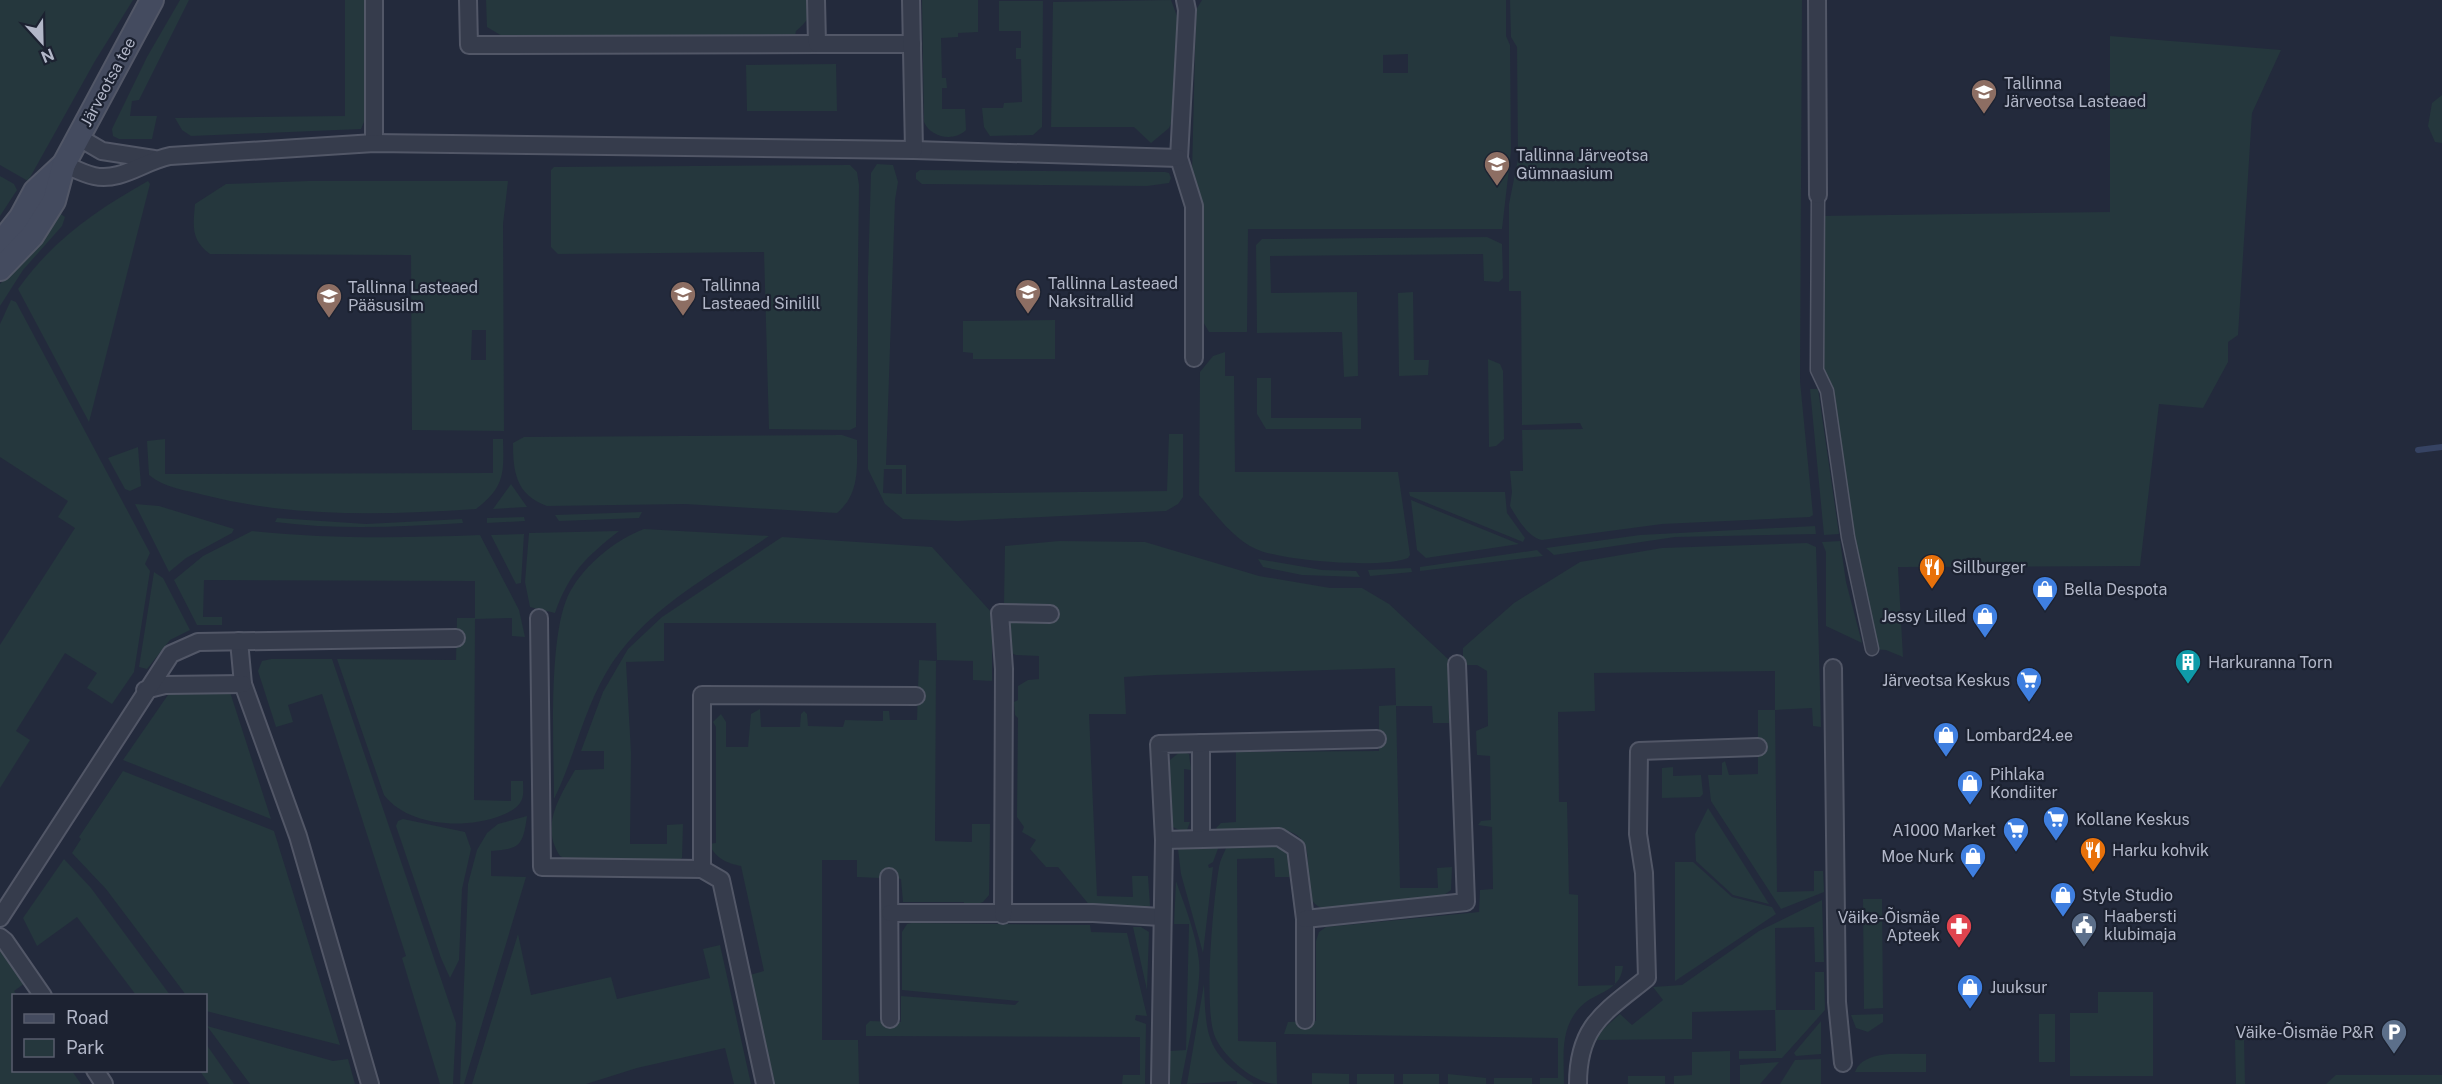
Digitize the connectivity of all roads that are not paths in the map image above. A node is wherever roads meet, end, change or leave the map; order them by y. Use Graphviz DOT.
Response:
graph roads {
  1 [pos="152,0"];
  2 [pos="374,0"];
  3 [pos="468,0"];
  4 [pos="816,0"];
  5 [pos="911,0"];
  6 [pos="1185,0"];
  7 [pos="1817,0"];
  8 [pos="817,44"];
  9 [pos="912,44"];
  10 [pos="78,137"];
  11 [pos="374,143"];
  12 [pos="914,150"];
  13 [pos="1179,158"];
  14 [pos="153,159"];
  15 [pos="64,164"];
  16 [pos="1818,195"];
  17 [pos="0,244"];
  18 [pos="0,269"];
  19 [pos="1194,358"];
  20 [pos="1050,614"];
  21 [pos="539,618"];
  22 [pos="456,638"];
  23 [pos="238,641"];
  24 [pos="1872,650"];
  25 [pos="1457,664"];
  26 [pos="1833,668"];
  27 [pos="243,684"];
  28 [pos="146,690"];
  29 [pos="916,696"];
  30 [pos="1377,739"];
  31 [pos="1201,743"];
  32 [pos="1758,747"];
  33 [pos="1201,837"];
  34 [pos="1164,840"];
  35 [pos="702,869"];
  36 [pos="889,877"];
  37 [pos="890,913"];
  38 [pos="1003,915"];
  39 [pos="1161,917"];
  40 [pos="0,918"];
  41 [pos="1305,919"];
  42 [pos="0,937"];
  43 [pos="42,994"];
  44 [pos="890,1019"];
  45 [pos="1305,1020"];
  46 [pos="1843,1064"];
  47 [pos="370,1084"];
  48 [pos="765,1084"];
  49 [pos="1160,1084"];
  50 [pos="1578,1084"];
  1 -- 10 [label="main road, Järveotsa tee"];
  2 -- 11 [label="street"];
  3 -- 8 [label="street"];
  4 -- 8 [label="street"];
  5 -- 9 [label="street"];
  6 -- 13 [label="street"];
  7 -- 16 [label="street"];
  8 -- 9 [label="street"];
  9 -- 12 [label="street"];
  10 -- 14 [label="street"];
  10 -- 15 [label="main road, Järveotsa tee"];
  11 -- 12 [label="street"];
  11 -- 14 [label="street"];
  12 -- 13 [label="street"];
  13 -- 19 [label="street"];
  14 -- 15 [label="street"];
  15 -- 17 [label="main road, Järveotsa tee"];
  15 -- 18 [label="main road, Järveotsa tee"];
  16 -- 24 [label="street"];
  20 -- 38 [label="street"];
  21 -- 35 [label="street"];
  22 -- 23 [label="street"];
  23 -- 27 [label="street"];
  23 -- 28 [label="street"];
  25 -- 41 [label="street"];
  26 -- 46 [label="street"];
  27 -- 28 [label="street"];
  27 -- 47 [label="street"];
  28 -- 40 [label="street"];
  29 -- 35 [label="street"];
  30 -- 31 [label="street"];
  31 -- 33 [label="street"];
  31 -- 34 [label="street"];
  32 -- 50 [label="street"];
  33 -- 34 [label="street"];
  33 -- 41 [label="street"];
  34 -- 39 [label="street"];
  35 -- 48 [label="street"];
  36 -- 37 [label="street"];
  37 -- 38 [label="street"];
  37 -- 44 [label="street"];
  38 -- 39 [label="street"];
  39 -- 49 [label="street"];
  41 -- 45 [label="street"];
  42 -- 43 [label="street"];
}
